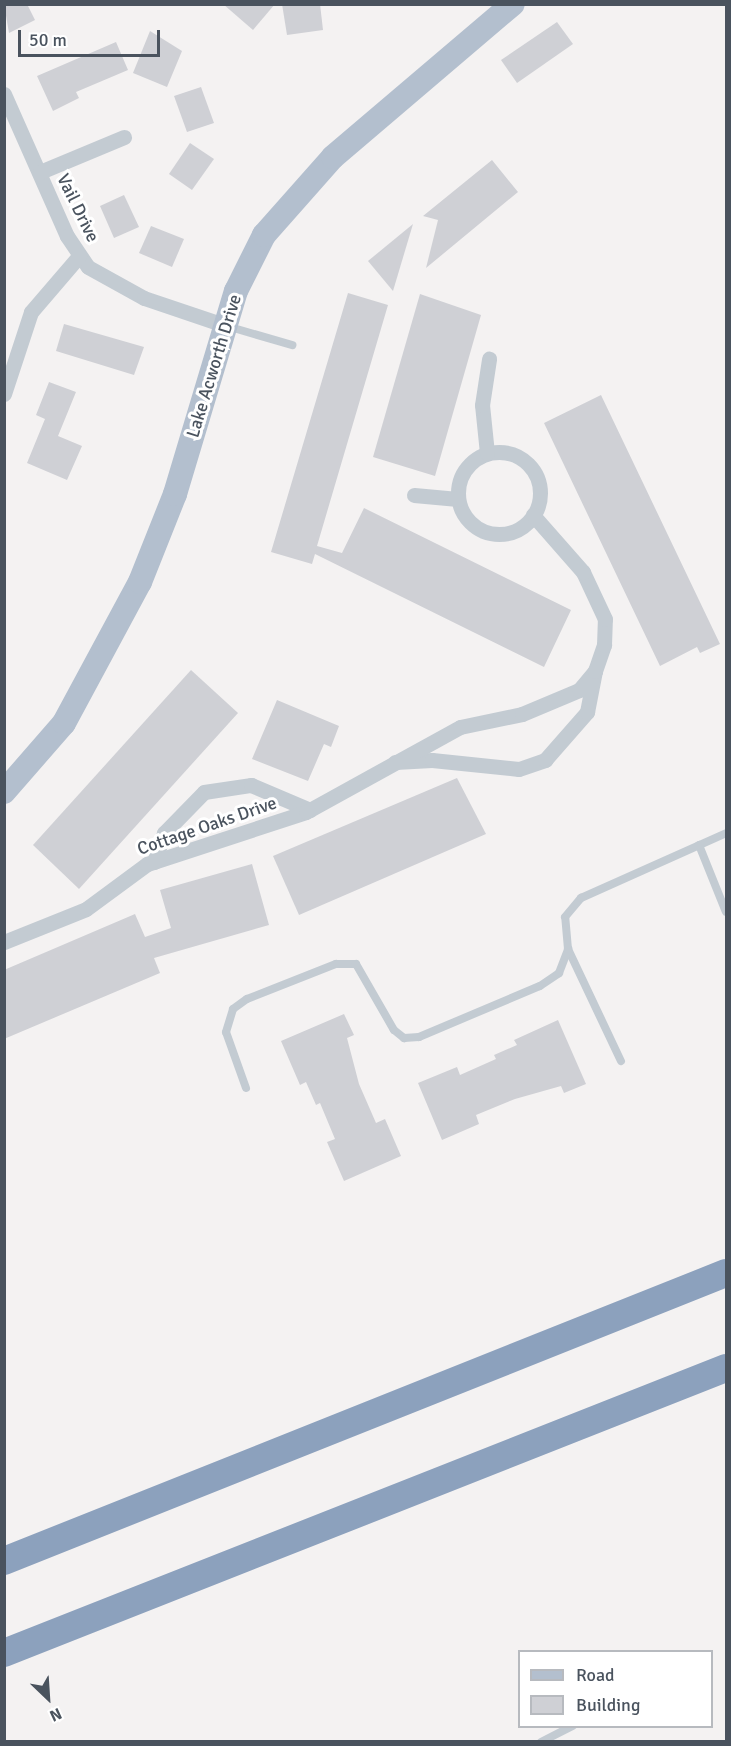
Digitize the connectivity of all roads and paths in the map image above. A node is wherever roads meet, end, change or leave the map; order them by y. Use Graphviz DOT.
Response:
graph roads {
  1 [pos="513,4"];
  2 [pos="4,94"];
  3 [pos="124,136"];
  4 [pos="40,172"];
  5 [pos="79,256"];
  6 [pos="224,325"];
  7 [pos="292,345"];
  8 [pos="489,359"];
  9 [pos="4,394"];
  10 [pos="487,453"];
  11 [pos="414,495"];
  12 [pos="458,499"];
  13 [pos="533,515"];
  14 [pos="595,671"];
  15 [pos="391,763"];
  16 [pos="4,792"];
  17 [pos="310,810"];
  18 [pos="726,833"];
  19 [pos="699,845"];
  20 [pos="154,862"];
  21 [pos="726,912"];
  22 [pos="4,942"];
  23 [pos="568,949"];
  24 [pos="621,1061"];
  25 [pos="246,1088"];
  26 [pos="726,1274"];
  27 [pos="726,1368"];
  28 [pos="4,1561"];
  29 [pos="4,1653"];
  30 [pos="569,1728"];
  31 [pos="541,1742"];
  1 -- 6 [label="main road, Lake Acworth Drive"];
  2 -- 4 [label="street, Vail Drive"];
  3 -- 4 [label="street"];
  4 -- 5 [label="street, Vail Drive"];
  5 -- 6 [label="street, Vail Drive"];
  5 -- 9 [label="street"];
  6 -- 7 [label="lane"];
  6 -- 16 [label="main road, Lake Acworth Drive"];
  8 -- 10 [label="street"];
  10 -- 12 [label="street"];
  10 -- 13 [label="street"];
  11 -- 12 [label="street"];
  12 -- 13 [label="street"];
  13 -- 14 [label="street, Cottage Oaks Drive"];
  14 -- 15 [label="street, Cottage Oaks Drive"];
  14 -- 15 [label="street, Cottage Oaks Drive"];
  15 -- 17 [label="street, Cottage Oaks Drive"];
  17 -- 20 [label="street, Cottage Oaks Drive"];
  17 -- 20 [label="street"];
  18 -- 19 [label="lane"];
  19 -- 21 [label="lane"];
  19 -- 23 [label="lane"];
  20 -- 22 [label="street, Cottage Oaks Drive"];
  23 -- 24 [label="lane"];
  23 -- 25 [label="lane"];
  26 -- 28 [label="highway"];
  27 -- 29 [label="highway"];
  30 -- 31 [label="lane"];
}
